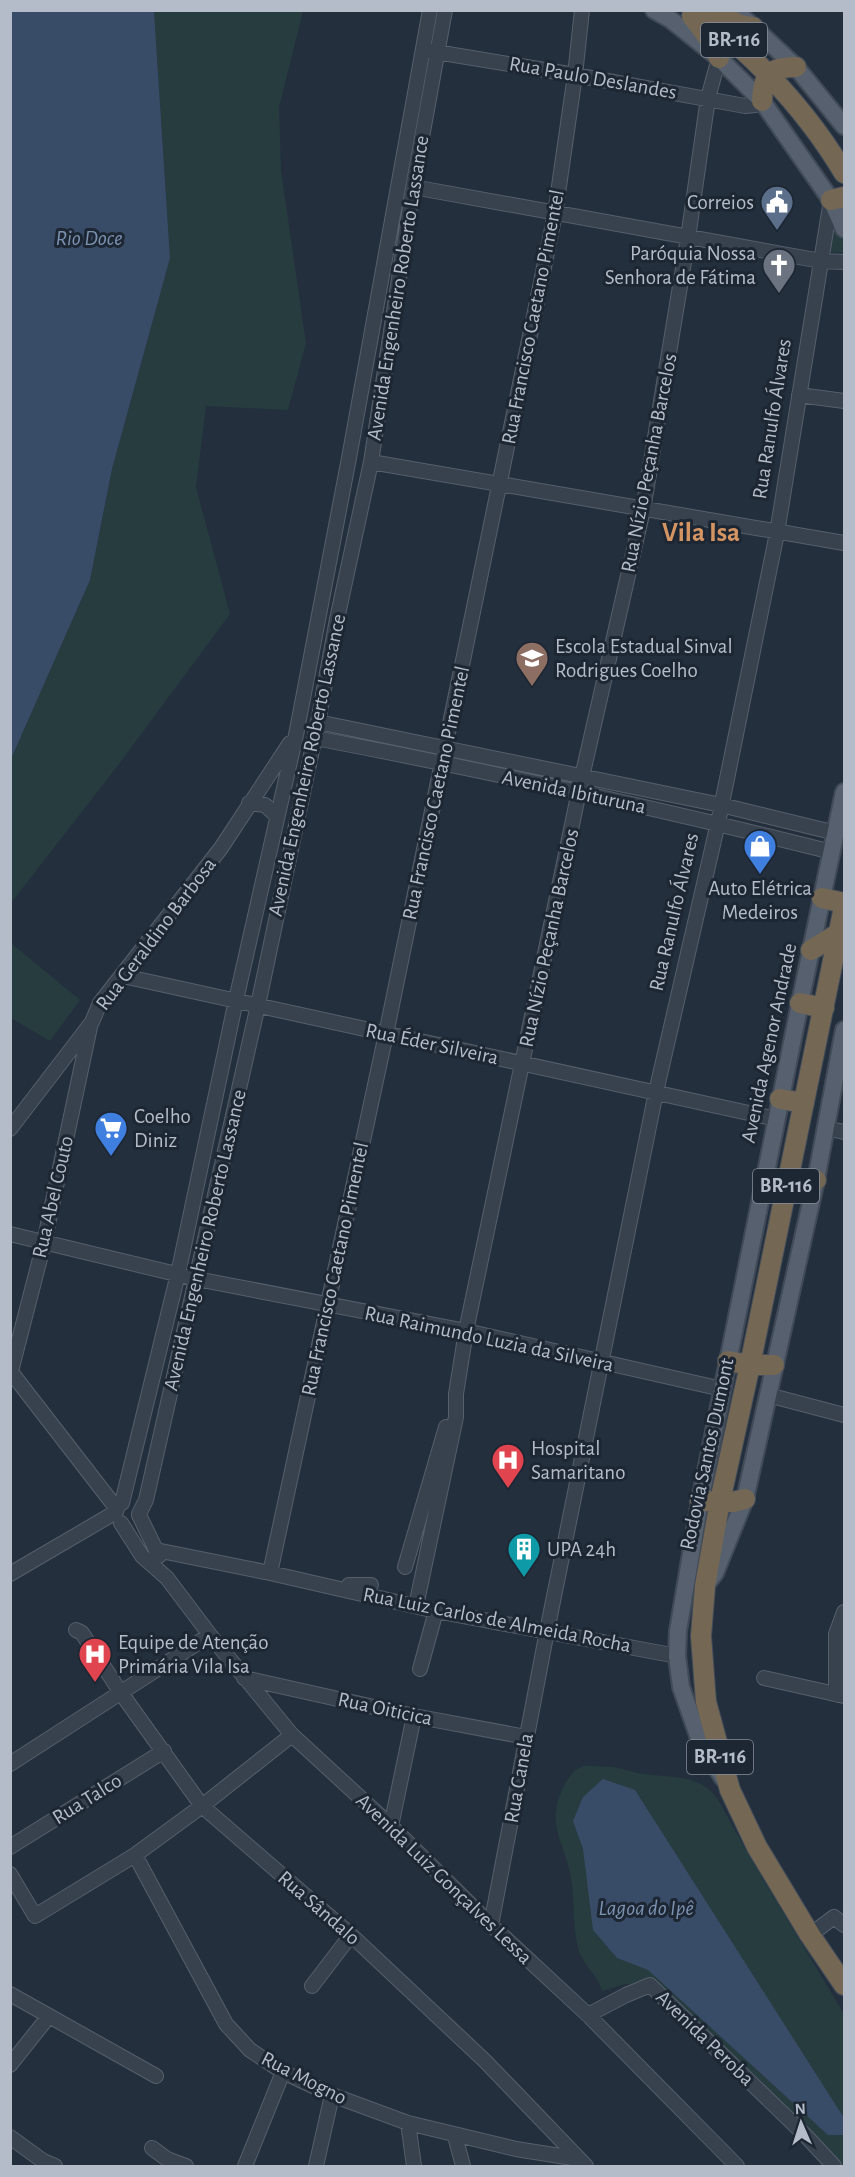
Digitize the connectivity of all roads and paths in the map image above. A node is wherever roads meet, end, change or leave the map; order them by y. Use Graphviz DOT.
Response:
graph roads {
  1 [pos="430,10"];
  2 [pos="445,10"];
  3 [pos="582,10"];
  4 [pos="654,10"];
  5 [pos="690,10"];
  6 [pos="696,10"];
  7 [pos="708,10"];
  8 [pos="735,10"];
  9 [pos="753,27"];
  10 [pos="422,50"];
  11 [pos="438,52"];
  12 [pos="719,58"];
  13 [pos="796,67"];
  14 [pos="768,74"];
  15 [pos="575,75"];
  16 [pos="708,98"];
  17 [pos="762,101"];
  18 [pos="844,102"];
  19 [pos="843,122"];
  20 [pos="844,173"];
  21 [pos="413,187"];
  22 [pos="838,199"];
  23 [pos="555,214"];
  24 [pos="844,229"];
  25 [pos="688,238"];
  26 [pos="821,261"];
  27 [pos="844,262"];
  28 [pos="799,395"];
  29 [pos="844,401"];
  30 [pos="371,462"];
  31 [pos="499,484"];
  32 [pos="643,510"];
  33 [pos="777,533"];
  34 [pos="844,543"];
  35 [pos="318,616"];
  36 [pos="337,619"];
  37 [pos="318,722"];
  38 [pos="296,735"];
  39 [pos="315,738"];
  40 [pos="446,748"];
  41 [pos="442,763"];
  42 [pos="582,777"];
  43 [pos="844,792"];
  44 [pos="579,793"];
  45 [pos="249,803"];
  46 [pos="722,805"];
  47 [pos="276,815"];
  48 [pos="718,823"];
  49 [pos="836,833"];
  50 [pos="832,852"];
  51 [pos="822,898"];
  52 [pos="844,905"];
  53 [pos="842,931"];
  54 [pos="812,950"];
  55 [pos="123,976"];
  56 [pos="236,1000"];
  57 [pos="800,1002"];
  58 [pos="258,1005"];
  59 [pos="824,1008"];
  60 [pos="92,1022"];
  61 [pos="844,1030"];
  62 [pos="386,1034"];
  63 [pos="523,1064"];
  64 [pos="656,1092"];
  65 [pos="780,1099"];
  66 [pos="804,1103"];
  67 [pos="776,1119"];
  68 [pos="826,1128"];
  69 [pos="10,1129"];
  70 [pos="844,1132"];
  71 [pos="787,1180"];
  72 [pos="816,1180"];
  73 [pos="10,1234"];
  74 [pos="44,1243"];
  75 [pos="178,1274"];
  76 [pos="197,1279"];
  77 [pos="327,1304"];
  78 [pos="466,1331"];
  79 [pos="728,1361"];
  80 [pos="602,1363"];
  81 [pos="750,1365"];
  82 [pos="774,1365"];
  83 [pos="11,1374"];
  84 [pos="722,1389"];
  85 [pos="456,1394"];
  86 [pos="768,1395"];
  87 [pos="148,1397"];
  88 [pos="169,1401"];
  89 [pos="844,1415"];
  90 [pos="745,1499"];
  91 [pos="700,1501"];
  92 [pos="720,1502"];
  93 [pos="119,1512"];
  94 [pos="139,1514"];
  95 [pos="156,1550"];
  96 [pos="405,1567"];
  97 [pos="270,1573"];
  98 [pos="10,1574"];
  99 [pos="167,1578"];
  100 [pos="317,1583"];
  101 [pos="371,1585"];
  102 [pos="705,1586"];
  103 [pos="416,1606"];
  104 [pos="436,1611"];
  105 [pos="844,1612"];
  106 [pos="76,1629"];
  107 [pos="547,1631"];
  108 [pos="210,1635"];
  109 [pos="677,1656"];
  110 [pos="420,1669"];
  111 [pos="244,1678"];
  112 [pos="764,1678"];
  113 [pos="121,1693"];
  114 [pos="841,1695"];
  115 [pos="414,1716"];
  116 [pos="292,1735"];
  117 [pos="526,1737"];
  118 [pos="164,1751"];
  119 [pos="12,1761"];
  120 [pos="730,1790"];
  121 [pos="202,1806"];
  122 [pos="391,1826"];
  123 [pos="10,1847"];
  124 [pos="135,1855"];
  125 [pos="10,1874"];
  126 [pos="491,1925"];
  127 [pos="844,1925"];
  128 [pos="351,1935"];
  129 [pos="810,1935"];
  130 [pos="312,1986"];
  131 [pos="844,1986"];
  132 [pos="10,1994"];
  133 [pos="588,2015"];
  134 [pos="49,2016"];
  135 [pos="10,2065"];
  136 [pos="283,2072"];
  137 [pos="156,2076"];
  138 [pos="332,2095"];
  139 [pos="408,2123"];
  140 [pos="455,2136"];
  141 [pos="10,2137"];
  142 [pos="152,2148"];
  143 [pos="582,2163"];
  144 [pos="55,2166"];
  145 [pos="186,2166"];
  146 [pos="245,2166"];
  147 [pos="316,2166"];
  148 [pos="414,2166"];
  149 [pos="464,2166"];
  150 [pos="737,2166"];
  151 [pos="834,2166"];
  1 -- 10 [label="street, Avenida Engenheiro Roberto Lassance"];
  2 -- 11 [label="street, Avenida Engenheiro Roberto Lassance"];
  3 -- 15 [label="street, Rua Francisco Caetano Pimentel"];
  4 -- 12 [label="main road"];
  5 -- 12 [label="highway"];
  6 -- 14 [label="highway, BR-116"];
  7 -- 9 [label="highway"];
  8 -- 9 [label="main road"];
  9 -- 13 [label="main road"];
  10 -- 11 [label="street, Rua Paulo Deslandes"];
  10 -- 35 [label="street, Avenida Engenheiro Roberto Lassance"];
  11 -- 15 [label="street, Rua Paulo Deslandes"];
  11 -- 21 [label="street, Avenida Engenheiro Roberto Lassance"];
  12 -- 16 [label="street, Rua Nízio Peçanha Barcelos"];
  12 -- 17 [label="main road"];
  13 -- 14 [label="highway"];
  13 -- 19 [label="main road"];
  14 -- 17 [label="highway"];
  14 -- 20 [label="highway, BR-116"];
  15 -- 16 [label="street, Rua Paulo Deslandes"];
  15 -- 23 [label="street, Rua Francisco Caetano Pimentel"];
  16 -- 17 [label="street, Rua Paulo Deslandes"];
  16 -- 25 [label="street, Rua Nízio Peçanha Barcelos"];
  17 -- 22 [label="main road"];
  18 -- 19 [label="main road"];
  21 -- 23 [label="street"];
  21 -- 30 [label="street, Avenida Engenheiro Roberto Lassance"];
  22 -- 24 [label="main road"];
  22 -- 26 [label="street, Rua Ranulfo Álvares"];
  23 -- 25 [label="street"];
  23 -- 31 [label="street, Rua Francisco Caetano Pimentel"];
  25 -- 26 [label="street"];
  25 -- 32 [label="street, Rua Nízio Peçanha Barcelos"];
  26 -- 27 [label="street"];
  26 -- 28 [label="street, Rua Ranulfo Álvares"];
  28 -- 29 [label="street"];
  28 -- 33 [label="street, Rua Ranulfo Álvares"];
  30 -- 31 [label="street"];
  30 -- 36 [label="street, Avenida Engenheiro Roberto Lassance"];
  31 -- 32 [label="street"];
  31 -- 40 [label="street, Rua Francisco Caetano Pimentel"];
  32 -- 33 [label="street"];
  32 -- 42 [label="street, Rua Nízio Peçanha Barcelos"];
  33 -- 34 [label="street"];
  33 -- 46 [label="street, Rua Ranulfo Álvares"];
  35 -- 36 [label="street"];
  35 -- 38 [label="street, Avenida Engenheiro Roberto Lassance"];
  36 -- 37 [label="street, Avenida Engenheiro Roberto Lassance"];
  37 -- 39 [label="street, Avenida Engenheiro Roberto Lassance"];
  37 -- 40 [label="street, Avenida Ibituruna"];
  38 -- 45 [label="street, Rua Geraldino Barbosa"];
  38 -- 47 [label="street, Avenida Engenheiro Roberto Lassance"];
  39 -- 41 [label="street, Avenida Ibituruna"];
  39 -- 58 [label="street, Avenida Engenheiro Roberto Lassance"];
  40 -- 41 [label="street, Rua Francisco Caetano Pimentel"];
  40 -- 42 [label="street, Avenida Ibituruna"];
  41 -- 44 [label="street, Avenida Ibituruna"];
  41 -- 62 [label="street, Rua Francisco Caetano Pimentel"];
  42 -- 44 [label="street, Rua Nízio Peçanha Barcelos"];
  42 -- 46 [label="street, Avenida Ibituruna"];
  43 -- 49 [label="main road, Avenida Agenor Andrade"];
  44 -- 48 [label="street, Avenida Ibituruna"];
  44 -- 63 [label="street, Rua Nízio Peçanha Barcelos"];
  45 -- 47 [label="street"];
  45 -- 55 [label="street, Rua Geraldino Barbosa"];
  46 -- 48 [label="street, Rua Ranulfo Álvares"];
  46 -- 49 [label="street, Avenida Ibituruna"];
  47 -- 56 [label="street, Avenida Engenheiro Roberto Lassance"];
  48 -- 50 [label="street, Avenida Ibituruna"];
  48 -- 64 [label="street, Rua Ranulfo Álvares"];
  49 -- 50 [label="main road, Avenida Agenor Andrade"];
  50 -- 51 [label="main road, Avenida Agenor Andrade"];
  51 -- 52 [label="highway"];
  51 -- 54 [label="main road, Avenida Agenor Andrade"];
  52 -- 53 [label="highway, Rodovia Santos Dumont / BR-116"];
  53 -- 54 [label="highway"];
  53 -- 59 [label="highway, Rodovia Santos Dumont / BR-116"];
  54 -- 57 [label="main road, Avenida Agenor Andrade"];
  55 -- 56 [label="street, Rua Éder Silveira"];
  55 -- 60 [label="street, Rua Geraldino Barbosa"];
  56 -- 58 [label="street, Rua Éder Silveira"];
  56 -- 75 [label="street, Avenida Engenheiro Roberto Lassance"];
  57 -- 59 [label="highway"];
  57 -- 65 [label="main road, Avenida Agenor Andrade"];
  58 -- 62 [label="street, Rua Éder Silveira"];
  58 -- 76 [label="street, Avenida Engenheiro Roberto Lassance"];
  59 -- 66 [label="highway, Rodovia Santos Dumont / BR-116"];
  60 -- 69 [label="street, Rua Geraldino Barbosa"];
  60 -- 74 [label="street, Rua Abel Couto"];
  61 -- 68 [label="main road"];
  62 -- 63 [label="street, Rua Éder Silveira"];
  62 -- 77 [label="street, Rua Francisco Caetano Pimentel"];
  63 -- 64 [label="street, Rua Éder Silveira"];
  63 -- 78 [label="street, Rua Nízio Peçanha Barcelos"];
  64 -- 67 [label="street, Rua Éder Silveira"];
  64 -- 80 [label="street, Rua Ranulfo Álvares"];
  65 -- 66 [label="highway"];
  65 -- 67 [label="main road, Avenida Agenor Andrade"];
  66 -- 71 [label="highway, Rodovia Santos Dumont / BR-116"];
  67 -- 79 [label="main road, Avenida Agenor Andrade"];
  68 -- 70 [label="street"];
  68 -- 72 [label="main road"];
  71 -- 72 [label="highway"];
  71 -- 81 [label="highway, Rodovia Santos Dumont / BR-116"];
  72 -- 82 [label="main road"];
  73 -- 74 [label="street, Rua Raimundo Luzia da Silveira"];
  74 -- 75 [label="street, Rua Raimundo Luzia da Silveira"];
  74 -- 83 [label="street, Rua Abel Couto"];
  75 -- 76 [label="street, Rua Raimundo Luzia da Silveira"];
  75 -- 87 [label="street, Avenida Engenheiro Roberto Lassance"];
  76 -- 77 [label="street, Rua Raimundo Luzia da Silveira"];
  76 -- 88 [label="street, Avenida Engenheiro Roberto Lassance"];
  77 -- 78 [label="street, Rua Raimundo Luzia da Silveira"];
  77 -- 97 [label="street, Rua Francisco Caetano Pimentel"];
  78 -- 80 [label="street, Rua Raimundo Luzia da Silveira"];
  78 -- 85 [label="street, Rua Nízio Peçanha Barcelos"];
  79 -- 81 [label="highway"];
  79 -- 84 [label="main road, Avenida Agenor Andrade"];
  80 -- 84 [label="street, Rua Raimundo Luzia da Silveira"];
  80 -- 107 [label="street, Rua Ranulfo Álvares"];
  81 -- 82 [label="highway"];
  81 -- 92 [label="highway, Rodovia Santos Dumont / BR-116"];
  82 -- 86 [label="main road"];
  83 -- 93 [label="street"];
  84 -- 91 [label="main road, Avenida Agenor Andrade"];
  85 -- 96 [label="street, Rua Nízio Peçanha Barcelos"];
  85 -- 103 [label="street, Rua Nízio Peçanha Barcelos"];
  86 -- 89 [label="street"];
  86 -- 90 [label="main road"];
  87 -- 88 [label="street"];
  87 -- 93 [label="street, Avenida Engenheiro Roberto Lassance"];
  88 -- 94 [label="street, Avenida Engenheiro Roberto Lassance"];
  90 -- 92 [label="highway"];
  90 -- 102 [label="main road"];
  91 -- 92 [label="highway"];
  91 -- 109 [label="main road, Avenida Agenor Andrade"];
  92 -- 102 [label="highway, Rodovia Santos Dumont / BR-116"];
  93 -- 94 [label="street"];
  93 -- 94 [label="street"];
  93 -- 98 [label="street"];
  93 -- 99 [label="street, Avenida Luiz Gonçalves Lessa"];
  94 -- 95 [label="street, Avenida Luiz Gonçalves Lessa"];
  95 -- 97 [label="street, Rua Luiz Carlos de Almeida Rocha"];
  95 -- 99 [label="street, Avenida Luiz Gonçalves Lessa"];
  97 -- 100 [label="street, Rua Luiz Carlos de Almeida Rocha"];
  99 -- 108 [label="street, Avenida Luiz Gonçalves Lessa"];
  100 -- 101 [label="street, Rua Luiz Carlos de Almeida Rocha"];
  100 -- 103 [label="street, Rua Luiz Carlos de Almeida Rocha"];
  102 -- 120 [label="highway, Rodovia Santos Dumont / BR-116"];
  103 -- 104 [label="street, Rua Luiz Carlos de Almeida Rocha"];
  104 -- 107 [label="street, Rua Luiz Carlos de Almeida Rocha"];
  104 -- 110 [label="street"];
  105 -- 114 [label="street"];
  106 -- 113 [label="street, Rua Sândalo"];
  107 -- 109 [label="street, Rua Luiz Carlos de Almeida Rocha"];
  107 -- 117 [label="street, Rua Canela"];
  108 -- 111 [label="street, Avenida Luiz Gonçalves Lessa"];
  108 -- 113 [label="street"];
  109 -- 120 [label="main road, Avenida Agenor Andrade"];
  111 -- 115 [label="street, Rua Oiticica"];
  111 -- 116 [label="street, Avenida Luiz Gonçalves Lessa"];
  112 -- 114 [label="street"];
  113 -- 118 [label="street, Rua Sândalo"];
  113 -- 119 [label="street"];
  115 -- 117 [label="street, Rua Oiticica"];
  115 -- 122 [label="street"];
  116 -- 121 [label="street"];
  116 -- 122 [label="street, Avenida Luiz Gonçalves Lessa"];
  117 -- 126 [label="street, Rua Canela"];
  118 -- 121 [label="street, Rua Sândalo"];
  118 -- 123 [label="street, Rua Talco"];
  120 -- 129 [label="highway, Rodovia Santos Dumont / BR-116"];
  121 -- 124 [label="street"];
  121 -- 128 [label="street, Rua Sândalo"];
  122 -- 126 [label="street, Avenida Luiz Gonçalves Lessa"];
  124 -- 125 [label="street"];
  124 -- 136 [label="street, Rua Mogno"];
  126 -- 133 [label="street, Avenida Luiz Gonçalves Lessa"];
  127 -- 129 [label="street"];
  128 -- 130 [label="street"];
  128 -- 143 [label="street, Rua Sândalo"];
  129 -- 131 [label="highway, Rodovia Santos Dumont / BR-116"];
  132 -- 134 [label="street"];
  133 -- 150 [label="street, Avenida Luiz Gonçalves Lessa"];
  133 -- 151 [label="street, Avenida Peroba"];
  134 -- 135 [label="street"];
  134 -- 137 [label="street"];
  136 -- 138 [label="street, Rua Mogno"];
  136 -- 146 [label="street"];
  138 -- 139 [label="street, Rua Mogno"];
  138 -- 147 [label="street"];
  139 -- 140 [label="street, Rua Mogno"];
  139 -- 148 [label="street"];
  140 -- 143 [label="street, Rua Mogno"];
  140 -- 149 [label="street"];
  141 -- 144 [label="street"];
  142 -- 145 [label="street"];
}
